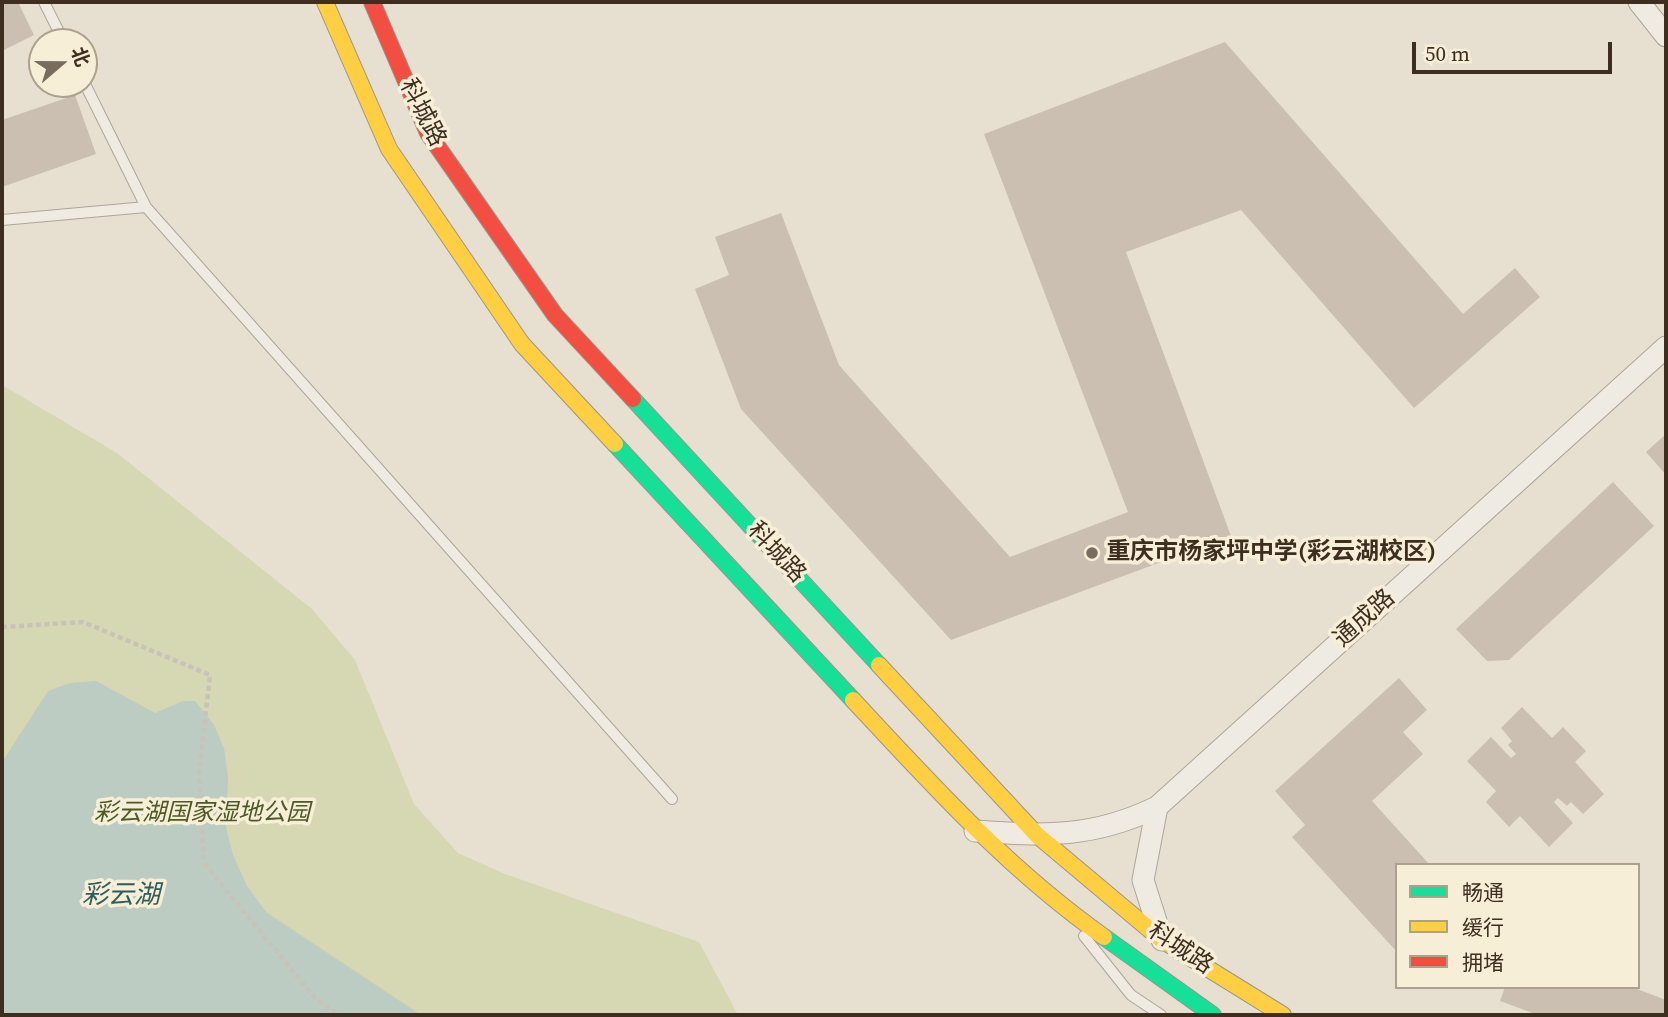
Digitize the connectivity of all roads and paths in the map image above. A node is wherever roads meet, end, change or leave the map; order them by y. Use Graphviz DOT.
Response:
graph roads {
  1 [pos="44,2"];
  2 [pos="325,2"];
  3 [pos="372,2"];
  4 [pos="1639,2"];
  5 [pos="57,28"];
  6 [pos="1666,36"];
  7 [pos="92,98"];
  8 [pos="146,207"];
  9 [pos="2,220"];
  10 [pos="1666,347"];
  11 [pos="2,627"];
  12 [pos="671,799"];
  13 [pos="1157,807"];
  14 [pos="975,831"];
  15 [pos="1037,835"];
  16 [pos="1061,907"];
  17 [pos="1161,940"];
  18 [pos="338,1015"];
  19 [pos="1161,1015"];
  20 [pos="1213,1015"];
  21 [pos="1283,1015"];
  1 -- 5 [label="lane"];
  2 -- 14 [label="main road, 科城路"];
  3 -- 15 [label="main road, 科城路"];
  4 -- 6 [label="street"];
  7 -- 8 [label="lane"];
  8 -- 9 [label="lane"];
  8 -- 12 [label="lane"];
  10 -- 13 [label="street, 通成路"];
  11 -- 18 [label="path"];
  13 -- 15 [label="street, 通成路"];
  13 -- 17 [label="street"];
  14 -- 15 [label="street, 通成路"];
  14 -- 16 [label="main road, 科城路"];
  15 -- 17 [label="main road, 科城路"];
  16 -- 19 [label="lane"];
  16 -- 20 [label="main road, 科城路"];
  17 -- 21 [label="main road, 科城路"];
}
